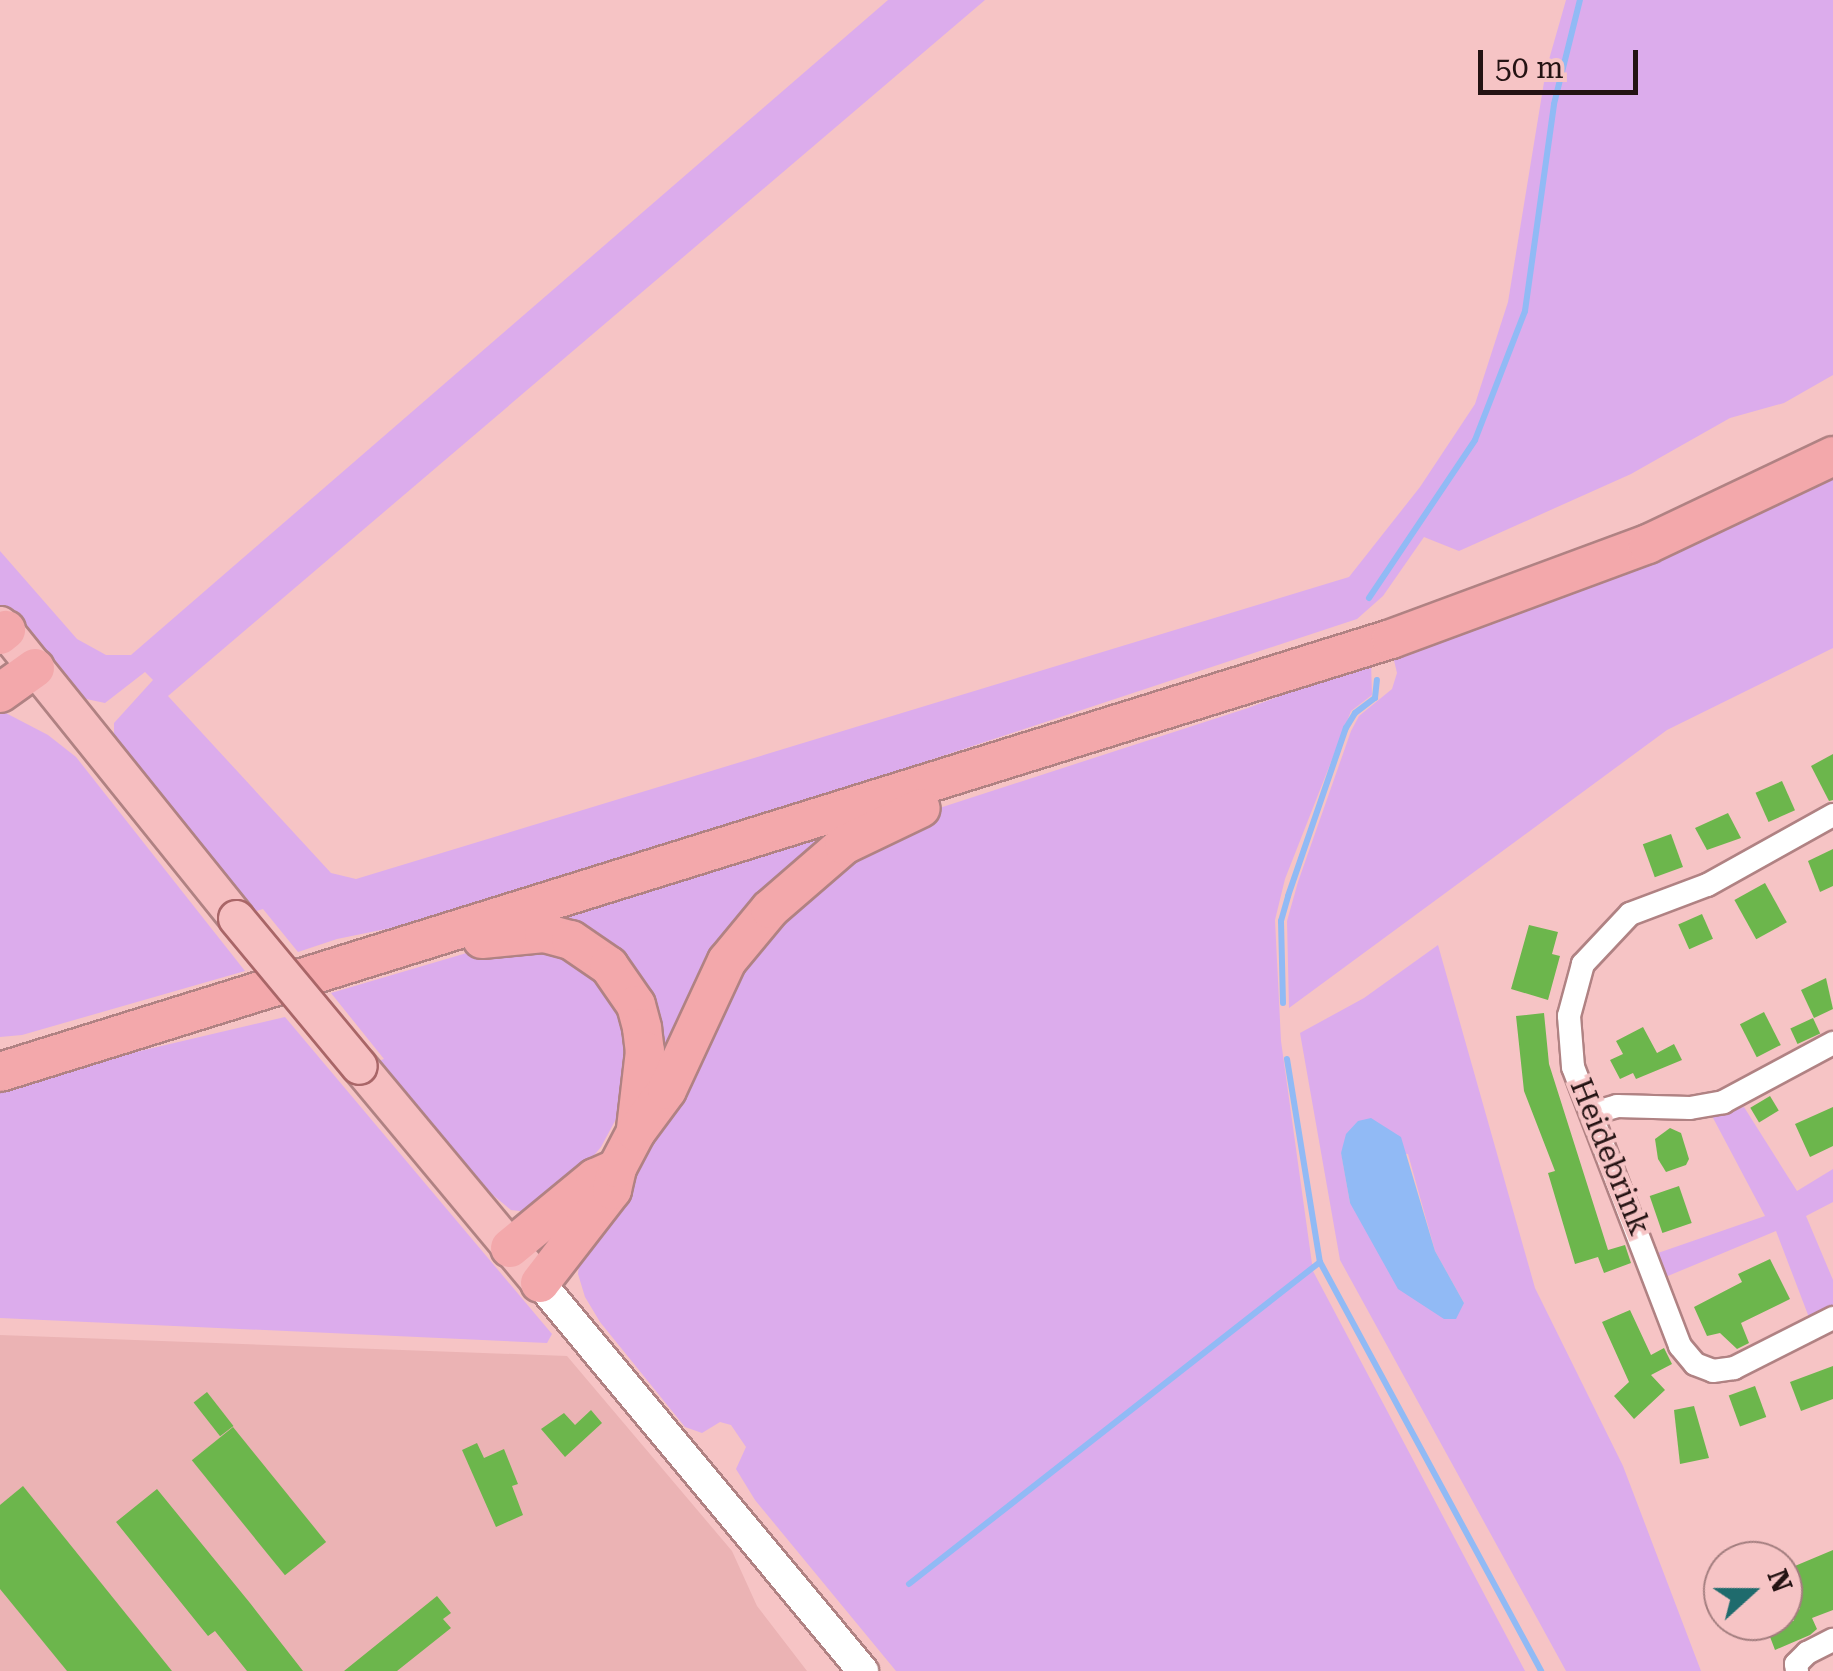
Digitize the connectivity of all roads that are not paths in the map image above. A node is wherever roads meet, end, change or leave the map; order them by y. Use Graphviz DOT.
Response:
graph roads {
  1 [pos="1833,456"];
  2 [pos="2,630"];
  3 [pos="35,668"];
  4 [pos="0,694"];
  5 [pos="1063,744"];
  6 [pos="1833,815"];
  7 [pos="358,959"];
  8 [pos="180,1016"];
  9 [pos="1833,1043"];
  10 [pos="0,1046"];
  11 [pos="0,1072"];
  12 [pos="1594,1113"];
  13 [pos="636,1132"];
  14 [pos="617,1168"];
  15 [pos="510,1248"];
  16 [pos="540,1284"];
  17 [pos="1833,1318"];
  18 [pos="1833,1640"];
  19 [pos="863,1671"];
  20 [pos="1797,1671"];
  1 -- 5 [label="highway"];
  2 -- 3 [label="main road"];
  3 -- 4 [label="highway"];
  3 -- 15 [label="main road, bridge"];
  5 -- 7 [label="highway"];
  5 -- 13 [label="highway"];
  6 -- 12 [label="street, Heidebrink"];
  7 -- 8 [label="highway"];
  7 -- 13 [label="highway"];
  8 -- 10 [label="highway"];
  8 -- 11 [label="highway"];
  9 -- 12 [label="street"];
  12 -- 17 [label="street, Heidebrink"];
  13 -- 14 [label="highway"];
  14 -- 15 [label="highway"];
  14 -- 16 [label="highway"];
  15 -- 16 [label="main road"];
  16 -- 19 [label="main road"];
  18 -- 20 [label="street"];
}
